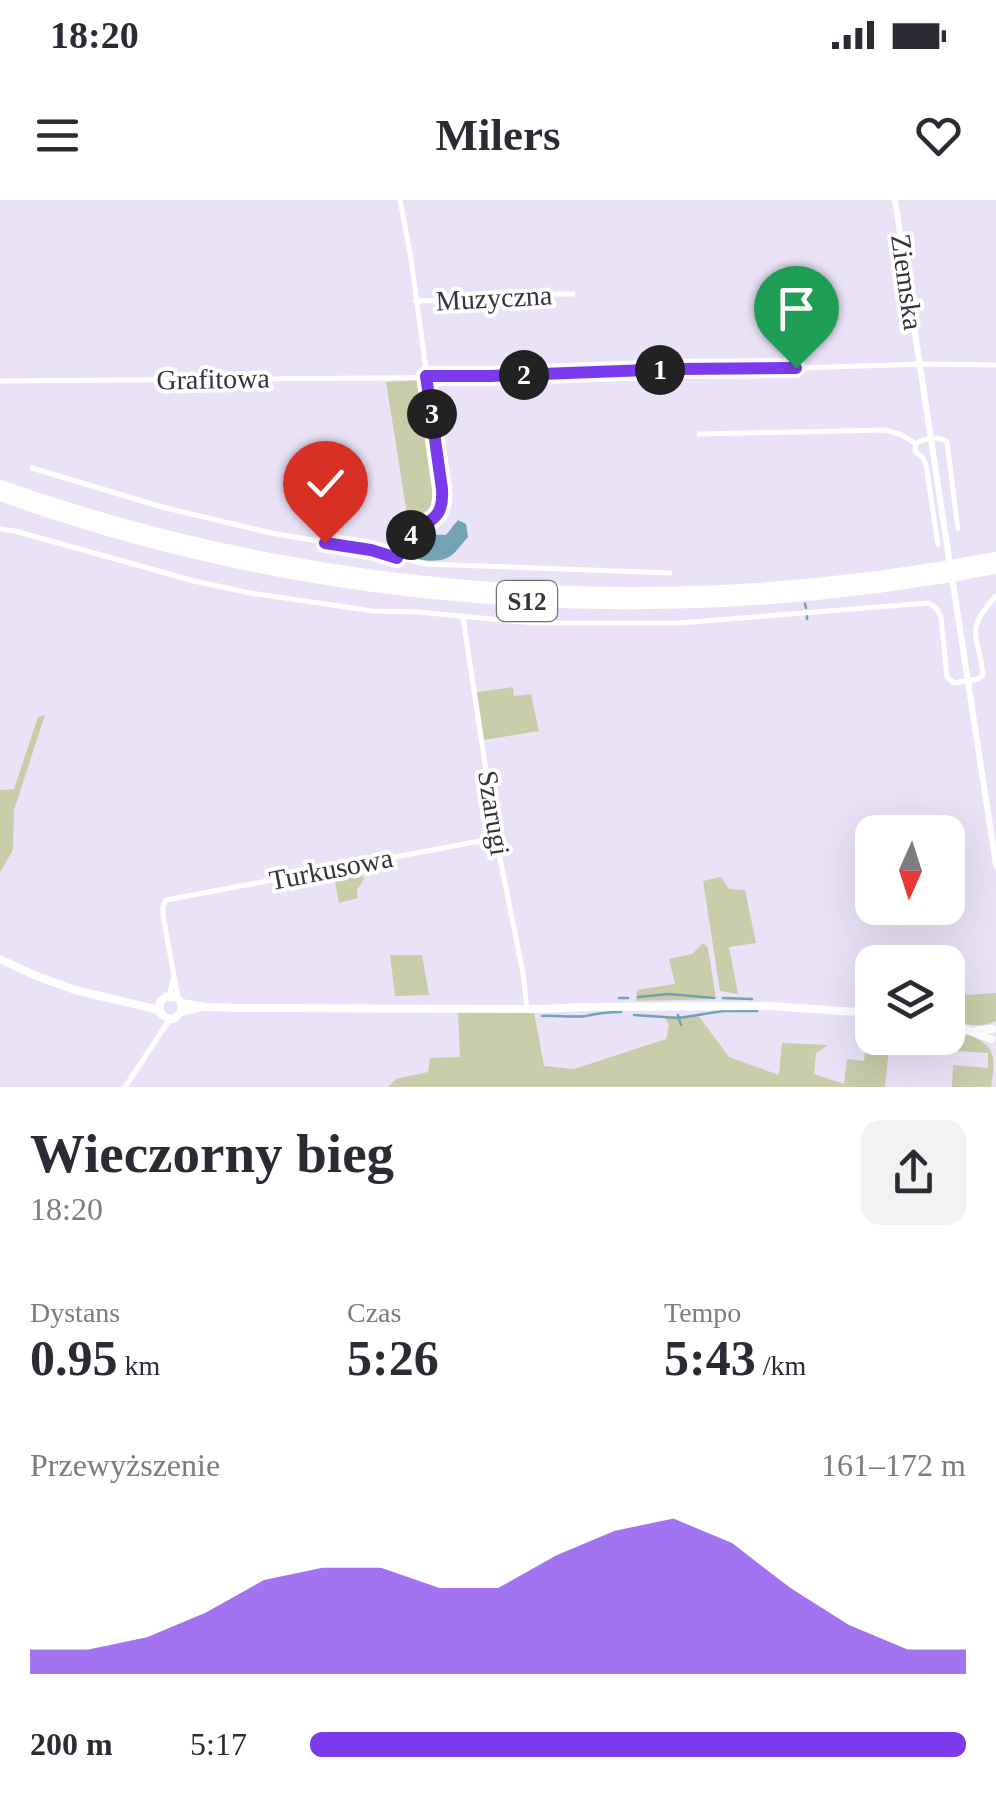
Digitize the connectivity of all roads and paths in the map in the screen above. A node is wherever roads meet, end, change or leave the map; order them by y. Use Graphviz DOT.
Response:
graph roads {
  1 [pos="400,200"];
  2 [pos="895,200"];
  3 [pos="573,294"];
  4 [pos="415,301"];
  5 [pos="919,365"];
  6 [pos="996,366"];
  7 [pos="426,376"];
  8 [pos="0,381"];
  9 [pos="699,434"];
  10 [pos="930,439"];
  11 [pos="916,444"];
  12 [pos="32,468"];
  13 [pos="0,486"];
  14 [pos="0,495"];
  15 [pos="0,529"];
  16 [pos="958,529"];
  17 [pos="938,544"];
  18 [pos="397,558"];
  19 [pos="996,558"];
  20 [pos="996,568"];
  21 [pos="670,573"];
  22 [pos="996,596"];
  23 [pos="462,617"];
  24 [pos="968,682"];
  25 [pos="496,838"];
  26 [pos="996,865"];
  27 [pos="0,959"];
  28 [pos="177,1002"];
  29 [pos="528,1006"];
  30 [pos="163,1011"];
  31 [pos="855,1012"];
  32 [pos="965,1030"];
  33 [pos="994,1035"];
  34 [pos="125,1087"];
  1 -- 4 [label="street"];
  2 -- 5 [label="street, Ziemska"];
  3 -- 4 [label="street, Muzyczna"];
  4 -- 7 [label="street"];
  5 -- 6 [label="street, Grafitowa"];
  5 -- 7 [label="street, Grafitowa"];
  5 -- 10 [label="street, Ziemska"];
  7 -- 8 [label="street, Grafitowa"];
  7 -- 18 [label="street"];
  9 -- 11 [label="street"];
  10 -- 11 [label="street"];
  10 -- 16 [label="street"];
  10 -- 24 [label="street, Ziemska"];
  11 -- 17 [label="street"];
  12 -- 18 [label="street"];
  13 -- 19 [label="highway, S12"];
  14 -- 20 [label="highway, S12"];
  15 -- 23 [label="street"];
  18 -- 21 [label="street"];
  22 -- 24 [label="street"];
  23 -- 24 [label="street"];
  23 -- 25 [label="street, Szarugi"];
  24 -- 26 [label="street, Ziemska"];
  25 -- 28 [label="street, Turkusowa"];
  25 -- 29 [label="street, Szarugi"];
  27 -- 30 [label="main road"];
  28 -- 29 [label="main road"];
  28 -- 30 [label="main road"];
  28 -- 30 [label="main road"];
  29 -- 31 [label="main road"];
  30 -- 34 [label="street"];
  32 -- 33 [label="main road"];
}
